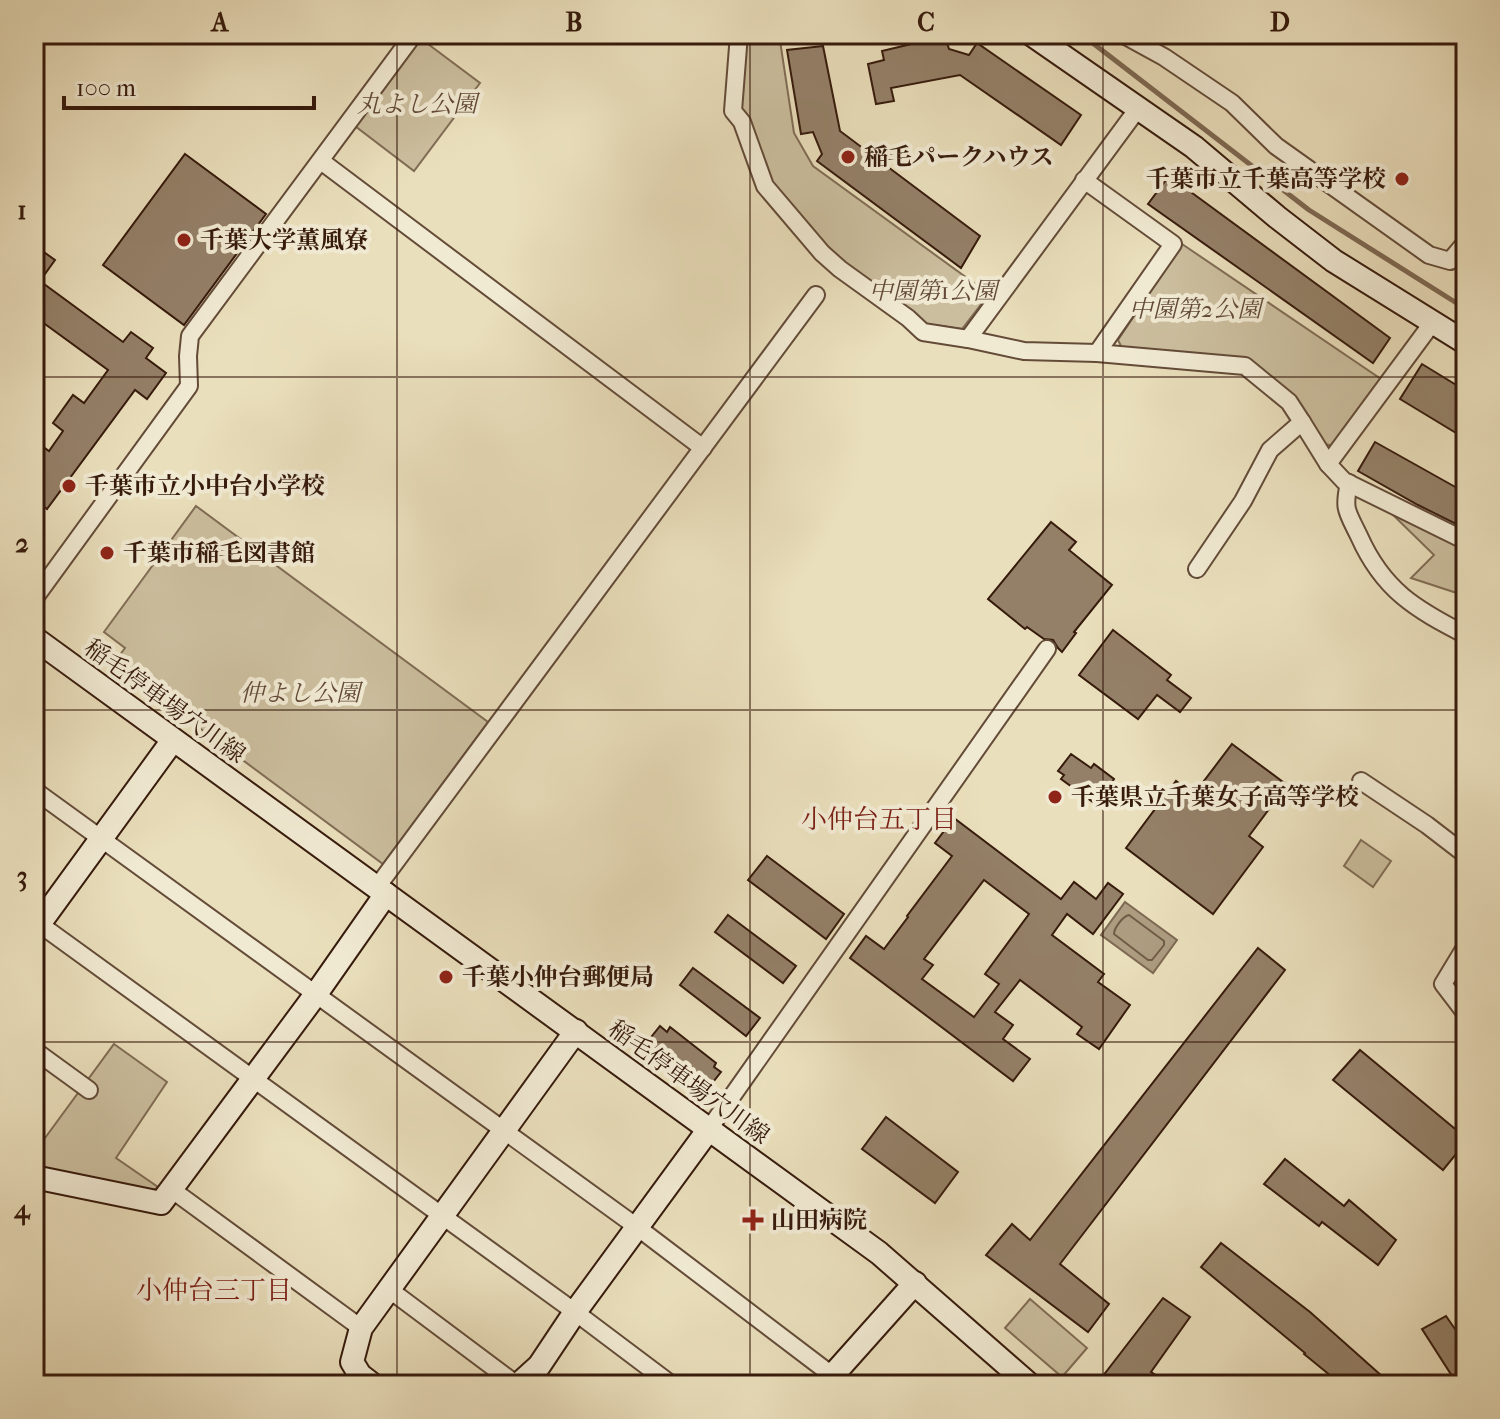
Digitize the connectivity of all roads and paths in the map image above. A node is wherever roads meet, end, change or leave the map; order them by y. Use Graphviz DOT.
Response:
graph roads {
  1 [pos="414,34"];
  2 [pos="739,34"];
  3 [pos="1031,34"];
  4 [pos="1122,34"];
  5 [pos="1139,107"];
  6 [pos="321,161"];
  7 [pos="1084,180"];
  8 [pos="1466,242"];
  9 [pos="816,295"];
  10 [pos="1433,322"];
  11 [pos="968,339"];
  12 [pos="1466,343"];
  13 [pos="1097,353"];
  14 [pos="1302,422"];
  15 [pos="703,448"];
  16 [pos="1328,464"];
  17 [pos="1349,483"];
  18 [pos="1466,541"];
  19 [pos="1197,569"];
  20 [pos="34,599"];
  21 [pos="1466,635"];
  22 [pos="34,638"];
  23 [pos="1047,649"];
  24 [pos="173,740"];
  25 [pos="1361,781"];
  26 [pos="34,790"];
  27 [pos="101,839"];
  28 [pos="1466,855"];
  29 [pos="382,890"];
  30 [pos="36,925"];
  31 [pos="1466,946"];
  32 [pos="316,994"];
  33 [pos="1466,1014"];
  34 [pos="576,1031"];
  35 [pos="34,1050"];
  36 [pos="253,1079"];
  37 [pos="89,1090"];
  38 [pos="709,1129"];
  39 [pos="505,1131"];
  40 [pos="34,1177"];
  41 [pos="171,1189"];
  42 [pos="443,1217"];
  43 [pos="637,1227"];
  44 [pos="915,1283"];
  45 [pos="390,1290"];
  46 [pos="575,1312"];
  47 [pos="361,1328"];
  48 [pos="834,1382"];
  49 [pos="373,1385"];
  50 [pos="517,1385"];
  51 [pos="672,1385"];
  52 [pos="1030,1385"];
  1 -- 6 [label="street"];
  2 -- 11 [label="street"];
  3 -- 5 [label="street"];
  4 -- 8 [label="street"];
  5 -- 7 [label="street"];
  5 -- 10 [label="street"];
  6 -- 15 [label="street"];
  6 -- 20 [label="street"];
  7 -- 11 [label="street"];
  7 -- 13 [label="street"];
  9 -- 15 [label="street"];
  10 -- 12 [label="street"];
  10 -- 16 [label="street"];
  11 -- 13 [label="street"];
  13 -- 14 [label="street"];
  14 -- 16 [label="street"];
  14 -- 19 [label="street"];
  15 -- 29 [label="street"];
  16 -- 17 [label="street"];
  17 -- 18 [label="street"];
  17 -- 21 [label="street"];
  22 -- 24 [label="street, 稲毛停車場穴川線"];
  23 -- 38 [label="street"];
  24 -- 27 [label="street"];
  24 -- 29 [label="street, 稲毛停車場穴川線"];
  25 -- 28 [label="street"];
  26 -- 27 [label="street"];
  27 -- 30 [label="street"];
  27 -- 32 [label="street"];
  29 -- 32 [label="street"];
  29 -- 34 [label="street, 稲毛停車場穴川線"];
  30 -- 36 [label="street"];
  31 -- 33 [label="street"];
  32 -- 36 [label="street"];
  32 -- 39 [label="street"];
  34 -- 38 [label="street, 稲毛停車場穴川線"];
  34 -- 39 [label="street"];
  35 -- 37 [label="street"];
  36 -- 41 [label="street"];
  36 -- 42 [label="street"];
  38 -- 43 [label="street"];
  38 -- 44 [label="street, 稲毛停車場穴川線"];
  39 -- 42 [label="street"];
  39 -- 43 [label="street"];
  40 -- 41 [label="street"];
  41 -- 47 [label="street"];
  42 -- 45 [label="street"];
  42 -- 46 [label="street"];
  43 -- 46 [label="street"];
  43 -- 48 [label="street"];
  44 -- 48 [label="street"];
  44 -- 52 [label="street, 稲毛停車場穴川線"];
  45 -- 47 [label="street"];
  45 -- 50 [label="street"];
  46 -- 50 [label="street"];
  46 -- 51 [label="street"];
  47 -- 49 [label="street"];
}
